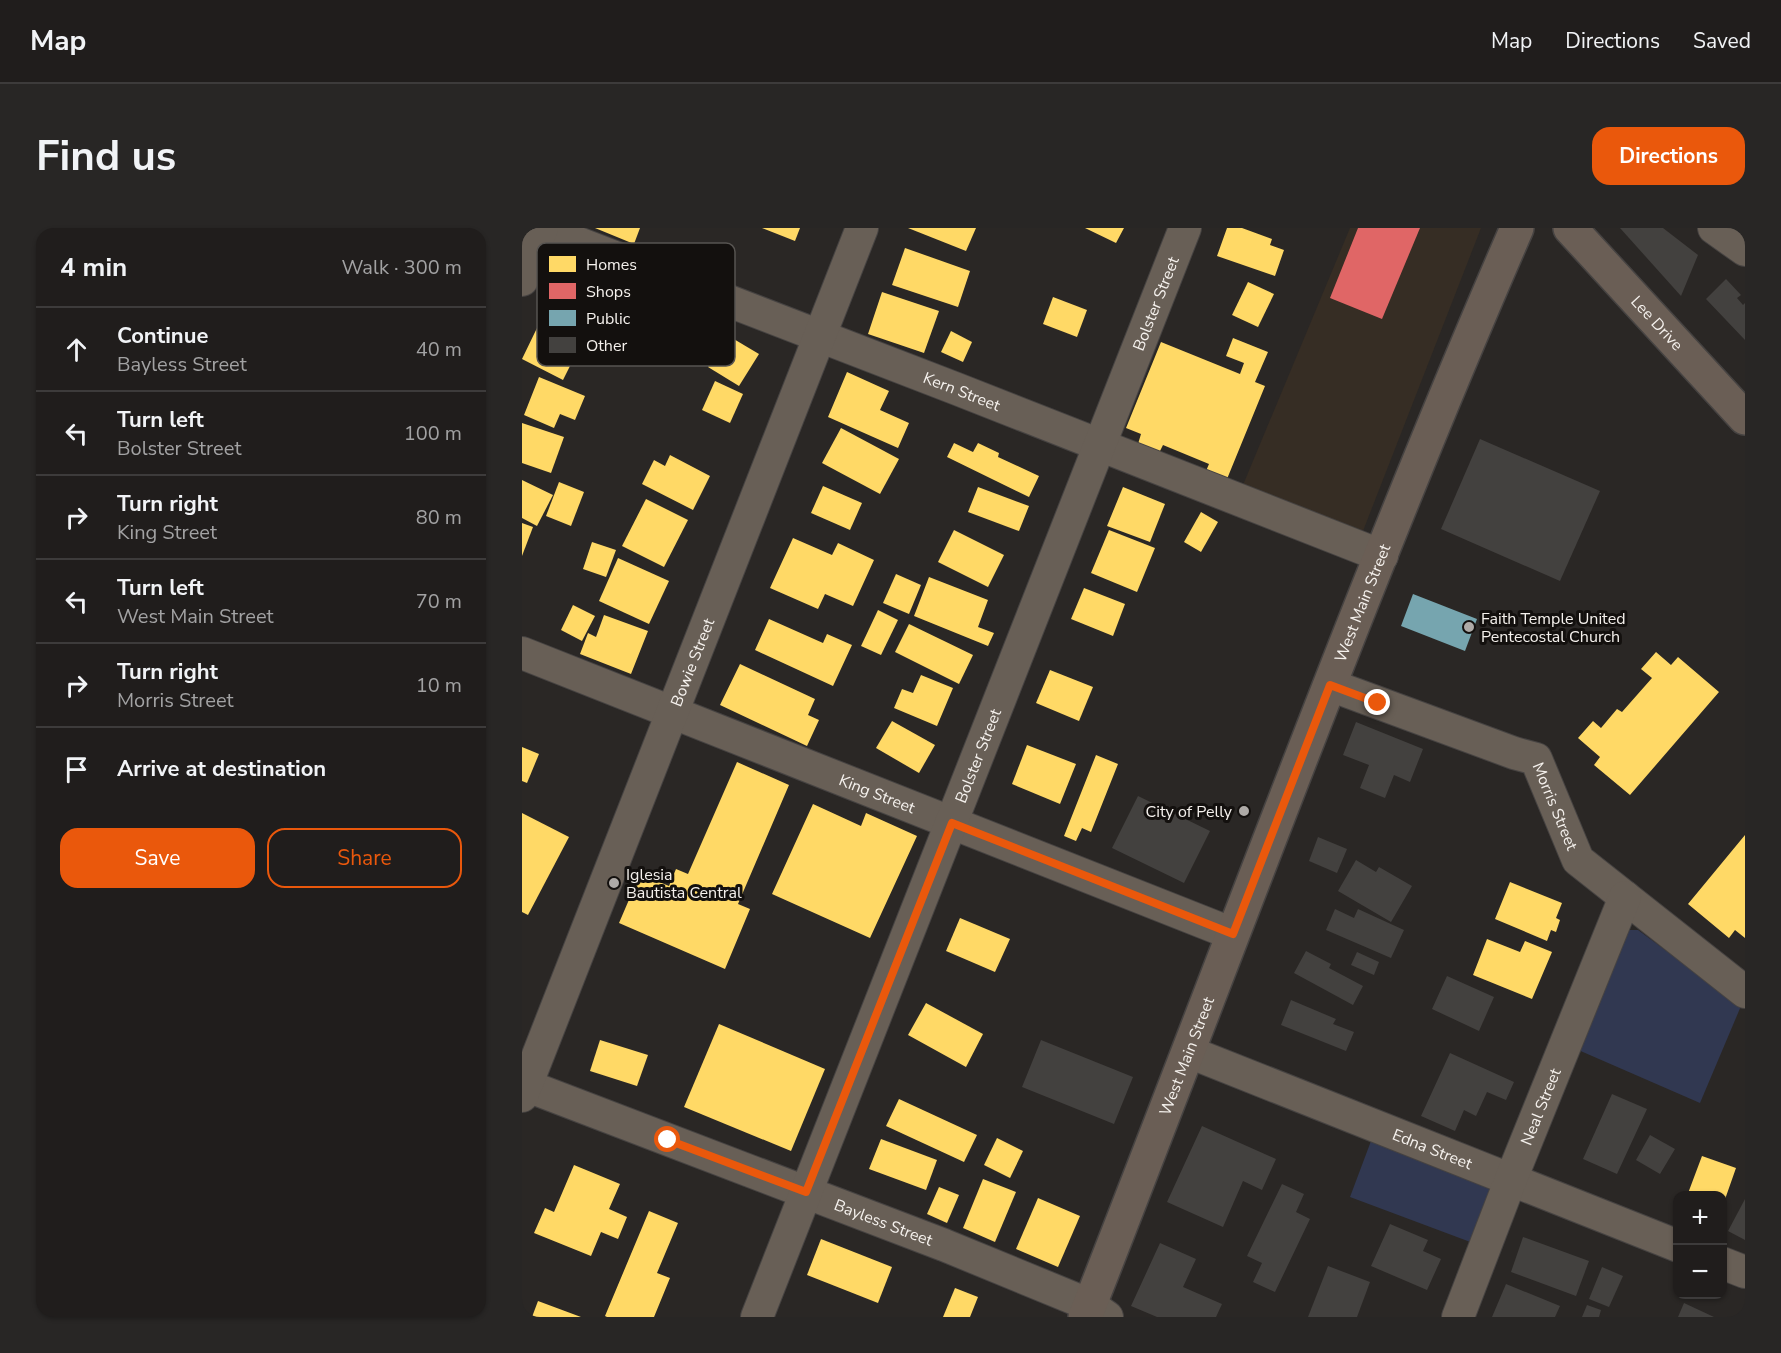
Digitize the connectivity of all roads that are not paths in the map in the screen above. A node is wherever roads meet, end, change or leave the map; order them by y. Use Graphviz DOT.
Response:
graph roads {
  1 [pos="542,228"];
  2 [pos="862,228"];
  3 [pos="1185,228"];
  4 [pos="1517,228"];
  5 [pos="1570,228"];
  6 [pos="1714,228"];
  7 [pos="581,243"];
  8 [pos="1745,250"];
  9 [pos="522,280"];
  10 [pos="735,303"];
  11 [pos="820,336"];
  12 [pos="1745,418"];
  13 [pos="1098,445"];
  14 [pos="1382,556"];
  15 [pos="522,653"];
  16 [pos="1330,685"];
  17 [pos="673,712"];
  18 [pos="952,823"];
  19 [pos="1625,897"];
  20 [pos="1233,934"];
  21 [pos="1745,992"];
  22 [pos="1189,1052"];
  23 [pos="523,1088"];
  24 [pos="1511,1179"];
  25 [pos="806,1192"];
  26 [pos="1675,1245"];
  27 [pos="1727,1265"];
  28 [pos="1745,1272"];
  29 [pos="1094,1313"];
  30 [pos="757,1317"];
  31 [pos="1458,1317"];
  1 -- 7 [label="street, Kern Street"];
  1 -- 9 [label="street"];
  2 -- 11 [label="street, Bowie Street"];
  3 -- 13 [label="street, Bolster Street"];
  4 -- 14 [label="main road, West Main Street"];
  5 -- 12 [label="main road, Lee Drive"];
  6 -- 8 [label="street"];
  10 -- 11 [label="street, Kern Street"];
  11 -- 13 [label="street, Kern Street"];
  11 -- 17 [label="street, Bowie Street"];
  13 -- 14 [label="street, Kern Street"];
  13 -- 18 [label="street, Bolster Street"];
  14 -- 16 [label="main road, West Main Street"];
  15 -- 17 [label="street, King Street"];
  16 -- 19 [label="street, Morris Street"];
  16 -- 20 [label="main road, West Main Street"];
  17 -- 18 [label="street, King Street"];
  17 -- 23 [label="street, Bowie Street"];
  18 -- 20 [label="street, King Street"];
  18 -- 25 [label="street, Bolster Street"];
  19 -- 21 [label="street, Morris Street"];
  19 -- 24 [label="street, Neal Street"];
  20 -- 22 [label="main road, West Main Street"];
  22 -- 24 [label="street, Edna Street"];
  22 -- 29 [label="main road, West Main Street"];
  23 -- 25 [label="street, Bayless Street"];
  24 -- 26 [label="street, Edna Street"];
  24 -- 31 [label="street, Neal Street"];
  25 -- 29 [label="street, Bayless Street"];
  25 -- 30 [label="street, Bolster Street"];
  27 -- 28 [label="street"];
}
